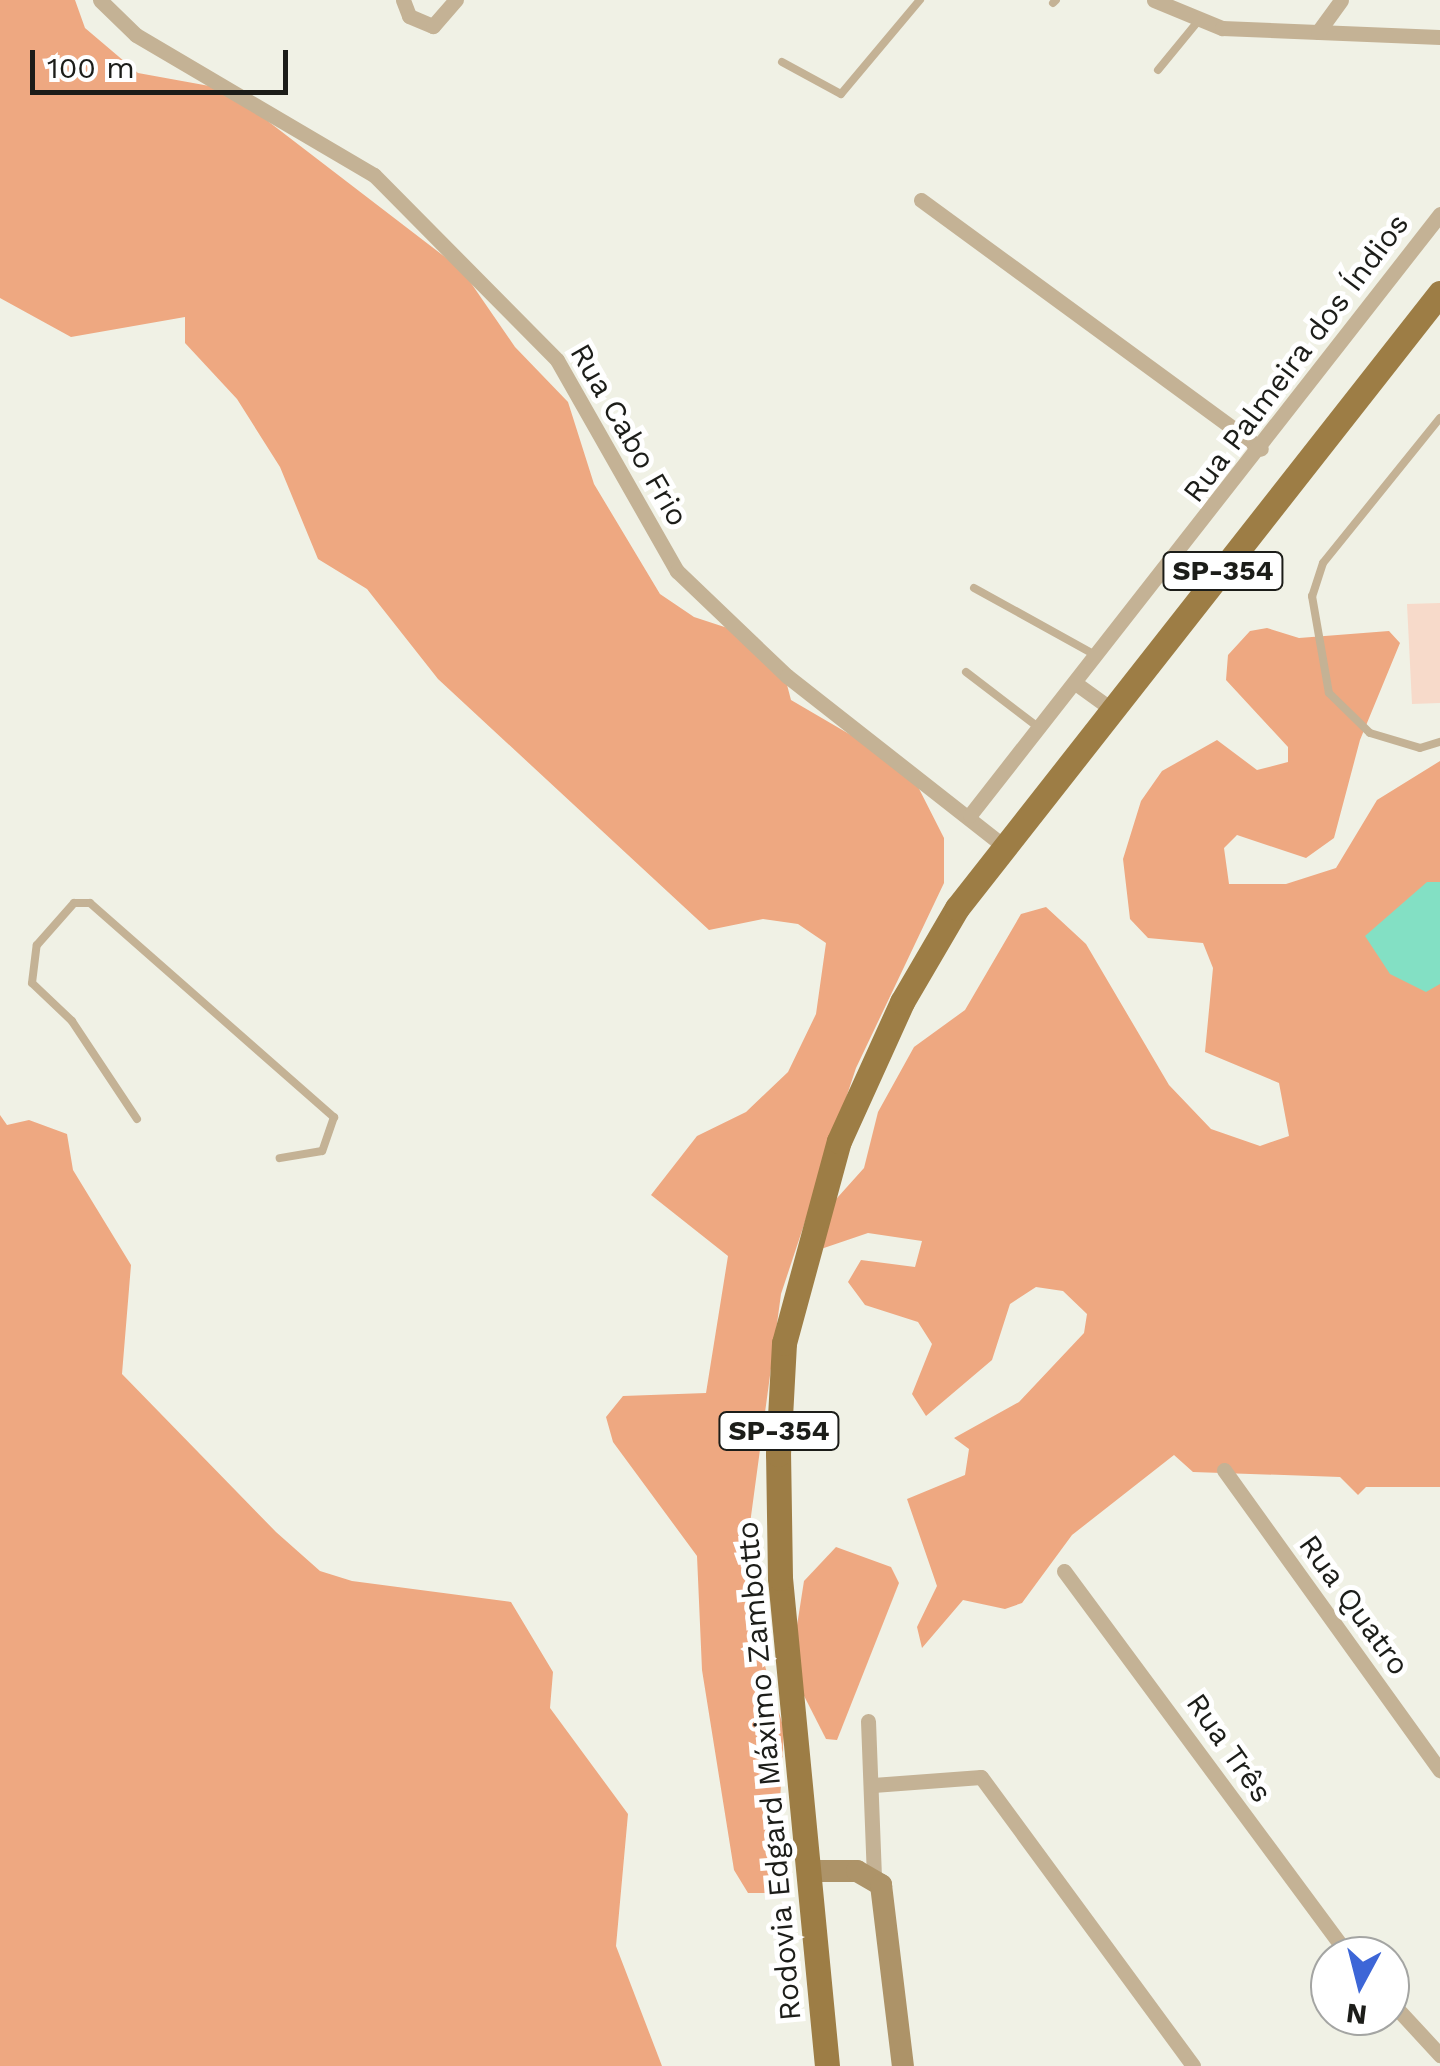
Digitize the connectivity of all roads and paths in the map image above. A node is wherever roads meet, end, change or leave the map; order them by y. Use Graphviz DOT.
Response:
graph roads {
  1 [pos="100,0"];
  2 [pos="456,0"];
  3 [pos="920,0"];
  4 [pos="1154,0"];
  5 [pos="1341,0"];
  6 [pos="399,3"];
  7 [pos="1200,20"];
  8 [pos="1318,32"];
  9 [pos="1440,37"];
  10 [pos="782,62"];
  11 [pos="1158,70"];
  12 [pos="921,200"];
  13 [pos="1440,214"];
  14 [pos="1440,293"];
  15 [pos="1440,418"];
  16 [pos="1261,449"];
  17 [pos="974,588"];
  18 [pos="1101,658"];
  19 [pos="966,672"];
  20 [pos="1078,685"];
  21 [pos="1114,711"];
  22 [pos="1039,728"];
  23 [pos="1440,742"];
  24 [pos="970,815"];
  25 [pos="1004,846"];
  26 [pos="136,1118"];
  27 [pos="280,1158"];
  28 [pos="1224,1470"];
  29 [pos="1064,1570"];
  30 [pos="868,1721"];
  31 [pos="1440,1771"];
  32 [pos="873,1784"];
  33 [pos="809,1871"];
  34 [pos="874,1876"];
  35 [pos="1334,1936"];
  36 [pos="1410,2023"];
  37 [pos="1440,2055"];
  38 [pos="828,2066"];
  39 [pos="903,2066"];
  40 [pos="1193,2066"];
  1 -- 24 [label="street, Rua Cabo Frio"];
  2 -- 6 [label="street"];
  3 -- 10 [label="lane"];
  4 -- 7 [label="street"];
  5 -- 8 [label="street"];
  7 -- 8 [label="street"];
  7 -- 11 [label="lane"];
  8 -- 9 [label="street"];
  12 -- 16 [label="street"];
  13 -- 16 [label="street, Rua Palmeira dos Índios"];
  14 -- 21 [label="main road, Rodovia Edgard Máximo Zambotto / SP-354"];
  15 -- 23 [label="lane"];
  16 -- 18 [label="street, Rua Palmeira dos Índios"];
  17 -- 18 [label="lane"];
  18 -- 20 [label="street, Rua Palmeira dos Índios"];
  19 -- 22 [label="lane"];
  20 -- 21 [label="street"];
  20 -- 22 [label="street, Rua Palmeira dos Índios"];
  21 -- 25 [label="main road, Rodovia Edgard Máximo Zambotto / SP-354"];
  22 -- 24 [label="street, Rua Palmeira dos Índios"];
  24 -- 25 [label="street, Rua Cabo Frio"];
  25 -- 33 [label="main road, Rodovia Edgard Máximo Zambotto / SP-354"];
  26 -- 27 [label="lane"];
  28 -- 31 [label="street, Rua Quatro"];
  29 -- 35 [label="street, Rua Três"];
  30 -- 32 [label="street"];
  32 -- 34 [label="street"];
  32 -- 40 [label="street"];
  33 -- 34 [label="main road"];
  33 -- 38 [label="main road, Rodovia Edgard Máximo Zambotto / SP-354"];
  34 -- 39 [label="main road"];
  36 -- 37 [label="street"];
}
